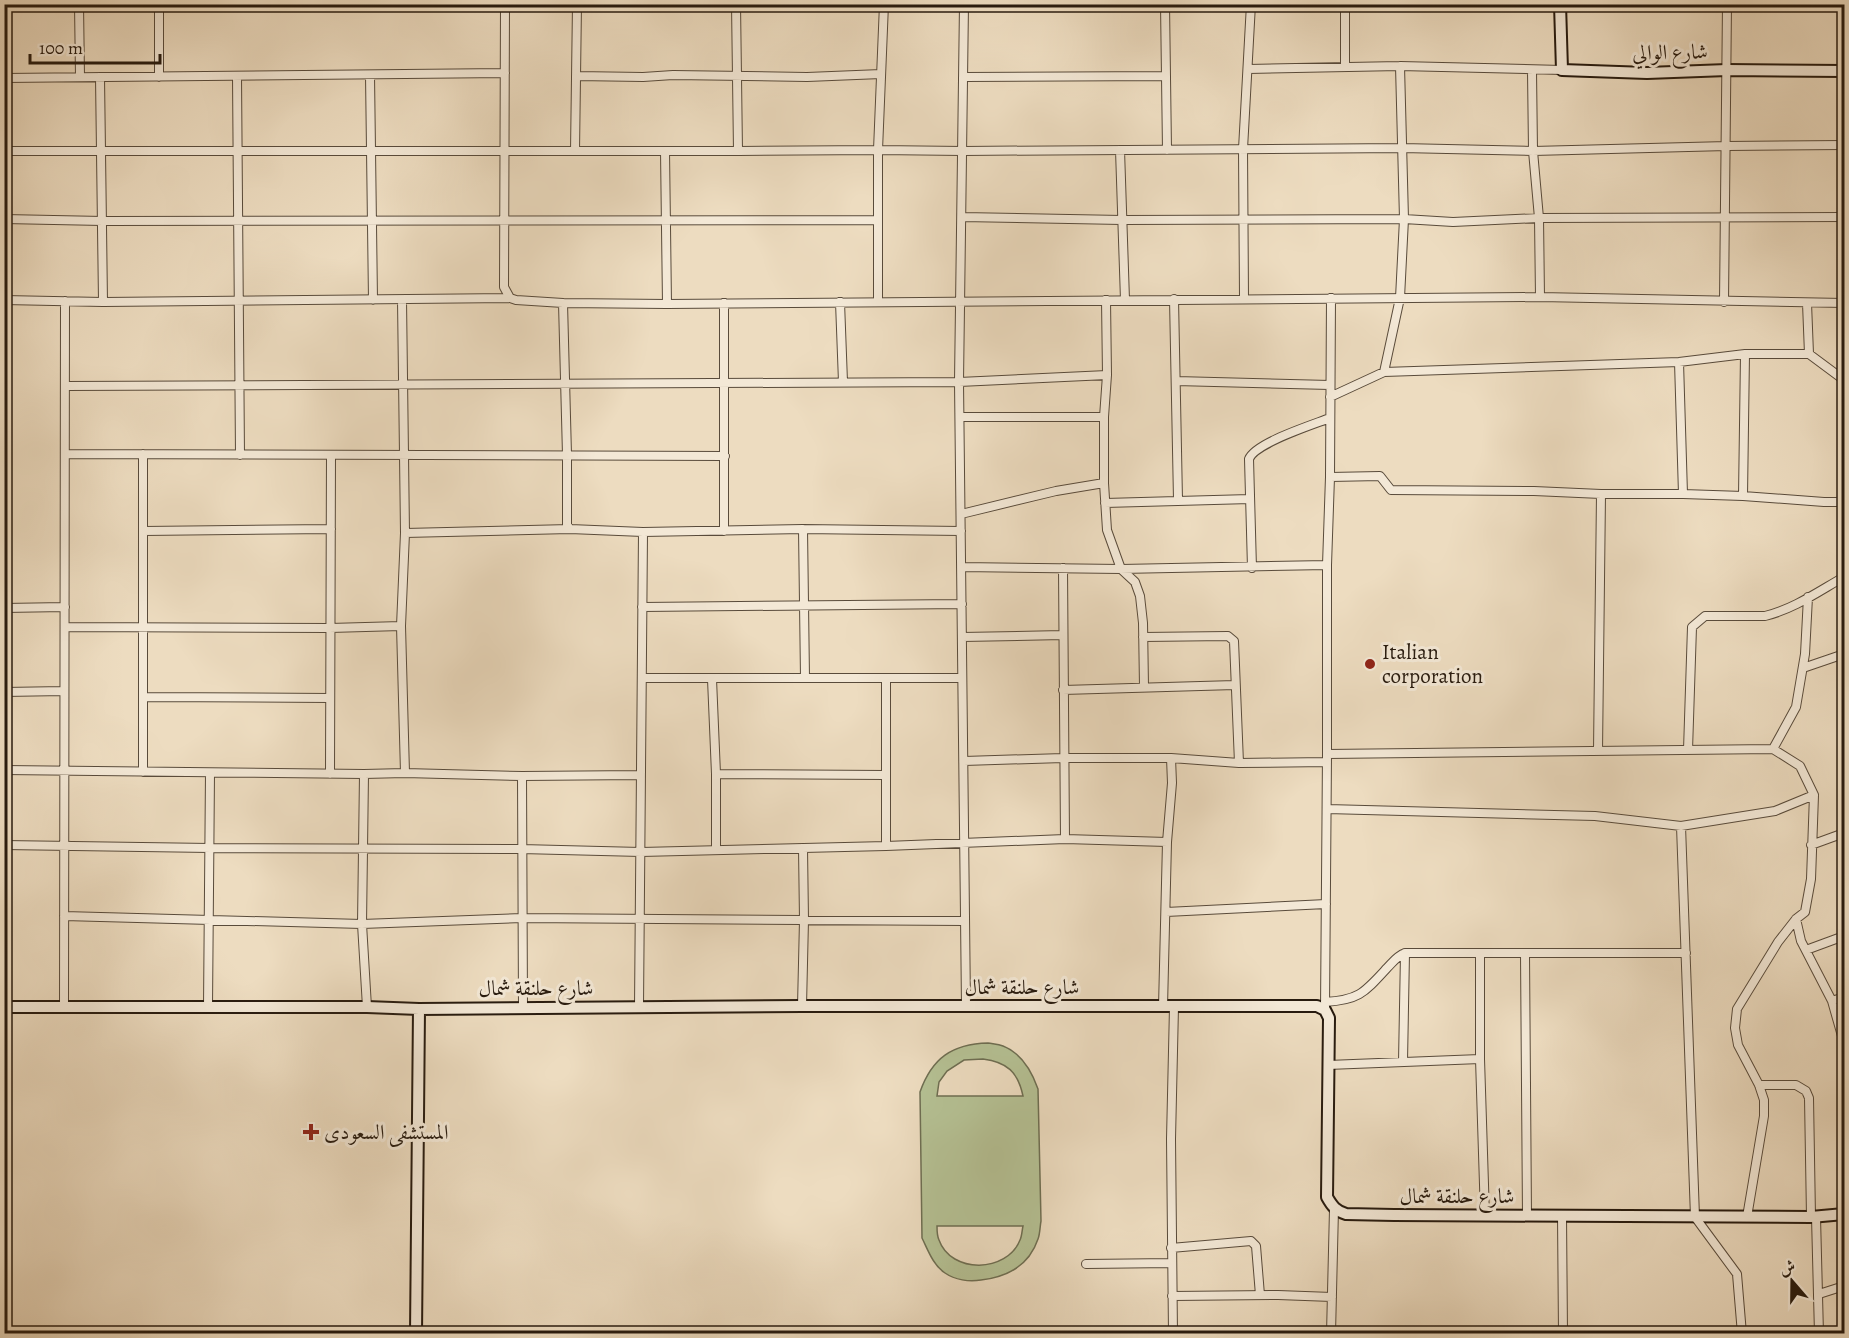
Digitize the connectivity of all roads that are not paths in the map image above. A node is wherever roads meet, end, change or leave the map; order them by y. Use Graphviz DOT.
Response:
graph roads {
  1 [pos="80,4"];
  2 [pos="159,4"];
  3 [pos="505,4"];
  4 [pos="577,4"];
  5 [pos="736,4"];
  6 [pos="884,4"];
  7 [pos="964,4"];
  8 [pos="1165,4"];
  9 [pos="1251,4"];
  10 [pos="1345,4"];
  11 [pos="1560,4"];
  12 [pos="1727,4"];
  13 [pos="1400,66"];
  14 [pos="1345,67"];
  15 [pos="1248,69"];
  16 [pos="1562,70"];
  17 [pos="1727,70"];
  18 [pos="1532,71"];
  19 [pos="1845,71"];
  20 [pos="505,74"];
  21 [pos="881,74"];
  22 [pos="370,75"];
  23 [pos="737,75"];
  24 [pos="237,76"];
  25 [pos="576,76"];
  26 [pos="1166,76"];
  27 [pos="80,77"];
  28 [pos="100,77"];
  29 [pos="159,77"];
  30 [pos="964,77"];
  31 [pos="4,78"];
  32 [pos="1845,145"];
  33 [pos="1727,146"];
  34 [pos="1402,148"];
  35 [pos="1243,149"];
  36 [pos="878,150"];
  37 [pos="1120,150"];
  38 [pos="1167,150"];
  39 [pos="4,151"];
  40 [pos="102,151"];
  41 [pos="238,151"];
  42 [pos="370,151"];
  43 [pos="505,151"];
  44 [pos="575,151"];
  45 [pos="665,151"];
  46 [pos="738,151"];
  47 [pos="963,151"];
  48 [pos="1533,152"];
  49 [pos="962,217"];
  50 [pos="1845,217"];
  51 [pos="1539,218"];
  52 [pos="1726,218"];
  53 [pos="4,219"];
  54 [pos="1404,219"];
  55 [pos="506,220"];
  56 [pos="666,220"];
  57 [pos="878,220"];
  58 [pos="1122,220"];
  59 [pos="1244,220"];
  60 [pos="103,221"];
  61 [pos="238,221"];
  62 [pos="371,221"];
  63 [pos="1540,297"];
  64 [pos="510,298"];
  65 [pos="1244,298"];
  66 [pos="1331,298"];
  67 [pos="1400,298"];
  68 [pos="1174,299"];
  69 [pos="4,300"];
  70 [pos="373,300"];
  71 [pos="402,300"];
  72 [pos="1106,300"];
  73 [pos="1125,300"];
  74 [pos="65,301"];
  75 [pos="239,301"];
  76 [pos="962,301"];
  77 [pos="103,302"];
  78 [pos="840,302"];
  79 [pos="878,302"];
  80 [pos="1724,302"];
  81 [pos="563,303"];
  82 [pos="724,303"];
  83 [pos="1807,303"];
  84 [pos="1845,303"];
  85 [pos="667,304"];
  86 [pos="1745,354"];
  87 [pos="1809,354"];
  88 [pos="1679,362"];
  89 [pos="1384,372"];
  90 [pos="1107,375"];
  91 [pos="1845,380"];
  92 [pos="1176,381"];
  93 [pos="843,382"];
  94 [pos="959,382"];
  95 [pos="566,383"];
  96 [pos="724,383"];
  97 [pos="404,384"];
  98 [pos="239,385"];
  99 [pos="1330,385"];
  100 [pos="65,386"];
  101 [pos="1330,397"];
  102 [pos="960,417"];
  103 [pos="1104,417"];
  104 [pos="1330,418"];
  105 [pos="65,454"];
  106 [pos="143,454"];
  107 [pos="240,455"];
  108 [pos="331,455"];
  109 [pos="405,455"];
  110 [pos="567,456"];
  111 [pos="725,456"];
  112 [pos="1330,477"];
  113 [pos="1104,483"];
  114 [pos="1601,494"];
  115 [pos="1683,494"];
  116 [pos="1743,496"];
  117 [pos="1250,499"];
  118 [pos="1845,499"];
  119 [pos="1178,500"];
  120 [pos="1105,503"];
  121 [pos="961,514"];
  122 [pos="330,529"];
  123 [pos="570,529"];
  124 [pos="803,529"];
  125 [pos="143,531"];
  126 [pos="724,531"];
  127 [pos="961,531"];
  128 [pos="405,532"];
  129 [pos="643,532"];
  130 [pos="1326,565"];
  131 [pos="961,567"];
  132 [pos="1252,567"];
  133 [pos="1063,568"];
  134 [pos="1120,568"];
  135 [pos="1845,577"];
  136 [pos="1808,597"];
  137 [pos="962,604"];
  138 [pos="803,605"];
  139 [pos="65,607"];
  140 [pos="642,607"];
  141 [pos="4,608"];
  142 [pos="401,626"];
  143 [pos="65,627"];
  144 [pos="144,627"];
  145 [pos="330,628"];
  146 [pos="1063,635"];
  147 [pos="962,637"];
  148 [pos="1143,637"];
  149 [pos="1845,654"];
  150 [pos="1803,668"];
  151 [pos="642,678"];
  152 [pos="805,678"];
  153 [pos="886,678"];
  154 [pos="962,678"];
  155 [pos="712,679"];
  156 [pos="1235,686"];
  157 [pos="1143,687"];
  158 [pos="1063,690"];
  159 [pos="64,691"];
  160 [pos="4,692"];
  161 [pos="143,697"];
  162 [pos="330,698"];
  163 [pos="1773,749"];
  164 [pos="1688,750"];
  165 [pos="1598,751"];
  166 [pos="1063,758"];
  167 [pos="1171,758"];
  168 [pos="1327,758"];
  169 [pos="963,761"];
  170 [pos="1239,763"];
  171 [pos="4,770"];
  172 [pos="64,771"];
  173 [pos="143,772"];
  174 [pos="210,773"];
  175 [pos="405,773"];
  176 [pos="330,774"];
  177 [pos="364,774"];
  178 [pos="716,774"];
  179 [pos="640,775"];
  180 [pos="885,775"];
  181 [pos="522,776"];
  182 [pos="1814,795"];
  183 [pos="1327,809"];
  184 [pos="1681,826"];
  185 [pos="1845,833"];
  186 [pos="1065,839"];
  187 [pos="965,842"];
  188 [pos="1167,842"];
  189 [pos="4,845"];
  190 [pos="1811,845"];
  191 [pos="63,846"];
  192 [pos="886,846"];
  193 [pos="210,848"];
  194 [pos="802,848"];
  195 [pos="364,849"];
  196 [pos="522,849"];
  197 [pos="716,849"];
  198 [pos="641,852"];
  199 [pos="1326,904"];
  200 [pos="1166,912"];
  201 [pos="64,916"];
  202 [pos="522,918"];
  203 [pos="209,919"];
  204 [pos="1796,919"];
  205 [pos="640,920"];
  206 [pos="804,920"];
  207 [pos="965,921"];
  208 [pos="362,924"];
  209 [pos="1845,936"];
  210 [pos="1806,950"];
  211 [pos="1405,953"];
  212 [pos="1686,953"];
  213 [pos="1480,954"];
  214 [pos="1525,954"];
  215 [pos="1845,997"];
  216 [pos="1832,1001"];
  217 [pos="208,1006"];
  218 [pos="802,1006"];
  219 [pos="966,1006"];
  220 [pos="1325,1006"];
  221 [pos="4,1007"];
  222 [pos="64,1007"];
  223 [pos="367,1007"];
  224 [pos="639,1007"];
  225 [pos="1169,1007"];
  226 [pos="523,1008"];
  227 [pos="419,1009"];
  228 [pos="1845,1043"];
  229 [pos="1480,1059"];
  230 [pos="1403,1062"];
  231 [pos="1328,1065"];
  232 [pos="1759,1085"];
  233 [pos="1334,1209"];
  234 [pos="1845,1214"];
  235 [pos="1562,1215"];
  236 [pos="1485,1216"];
  237 [pos="1527,1216"];
  238 [pos="1695,1216"];
  239 [pos="1747,1216"];
  240 [pos="1814,1217"];
  241 [pos="1172,1248"];
  242 [pos="1172,1263"];
  243 [pos="1086,1264"];
  244 [pos="1845,1286"];
  245 [pos="1819,1294"];
  246 [pos="1260,1295"];
  247 [pos="1172,1296"];
  248 [pos="1332,1297"];
  249 [pos="1331,1331"];
  250 [pos="416,1334"];
  251 [pos="1173,1334"];
  252 [pos="1342,1334"];
  253 [pos="1563,1334"];
  254 [pos="1742,1334"];
  255 [pos="1820,1334"];
  1 -- 27 [label="street"];
  2 -- 29 [label="street"];
  3 -- 20 [label="street"];
  4 -- 25 [label="street"];
  5 -- 23 [label="street"];
  6 -- 21 [label="street"];
  7 -- 30 [label="street"];
  8 -- 26 [label="street"];
  9 -- 15 [label="street"];
  10 -- 14 [label="street"];
  11 -- 16 [label="street"];
  12 -- 17 [label="street"];
  13 -- 14 [label="street"];
  13 -- 18 [label="street"];
  13 -- 34 [label="street"];
  14 -- 15 [label="street"];
  15 -- 35 [label="street"];
  16 -- 17 [label="street, شارع الوالي"];
  16 -- 18 [label="street"];
  17 -- 19 [label="street, شارع الوالي"];
  17 -- 33 [label="street"];
  18 -- 48 [label="street"];
  20 -- 22 [label="street"];
  20 -- 43 [label="street"];
  21 -- 23 [label="street"];
  21 -- 36 [label="street"];
  22 -- 24 [label="street"];
  22 -- 42 [label="street"];
  23 -- 25 [label="street"];
  23 -- 46 [label="street"];
  24 -- 29 [label="street"];
  24 -- 41 [label="street"];
  25 -- 44 [label="street"];
  26 -- 30 [label="street"];
  26 -- 38 [label="street"];
  27 -- 28 [label="street"];
  27 -- 31 [label="street"];
  28 -- 29 [label="street"];
  28 -- 40 [label="street"];
  30 -- 47 [label="street"];
  32 -- 33 [label="street"];
  33 -- 48 [label="street"];
  33 -- 52 [label="street"];
  34 -- 35 [label="street"];
  34 -- 48 [label="street"];
  34 -- 54 [label="street"];
  35 -- 38 [label="street"];
  35 -- 59 [label="street"];
  36 -- 46 [label="street"];
  36 -- 47 [label="street"];
  36 -- 57 [label="street"];
  37 -- 38 [label="street"];
  37 -- 47 [label="street"];
  37 -- 58 [label="street"];
  39 -- 40 [label="street"];
  40 -- 41 [label="street"];
  40 -- 60 [label="street"];
  41 -- 42 [label="street"];
  41 -- 61 [label="street"];
  42 -- 43 [label="street"];
  42 -- 62 [label="street"];
  43 -- 44 [label="street"];
  43 -- 55 [label="street"];
  44 -- 45 [label="street"];
  45 -- 46 [label="street"];
  45 -- 56 [label="street"];
  47 -- 49 [label="street"];
  48 -- 51 [label="street"];
  49 -- 58 [label="street"];
  49 -- 76 [label="street"];
  50 -- 52 [label="street"];
  51 -- 52 [label="street"];
  51 -- 54 [label="street"];
  51 -- 63 [label="street"];
  52 -- 80 [label="street"];
  53 -- 60 [label="street"];
  54 -- 59 [label="street"];
  54 -- 67 [label="street"];
  55 -- 56 [label="street"];
  55 -- 62 [label="street"];
  55 -- 64 [label="street"];
  56 -- 57 [label="street"];
  56 -- 85 [label="street"];
  57 -- 79 [label="street"];
  58 -- 59 [label="street"];
  58 -- 73 [label="street"];
  59 -- 65 [label="street"];
  60 -- 61 [label="street"];
  60 -- 77 [label="street"];
  61 -- 62 [label="street"];
  61 -- 75 [label="street"];
  62 -- 70 [label="street"];
  63 -- 67 [label="street"];
  63 -- 80 [label="street"];
  64 -- 71 [label="street"];
  64 -- 81 [label="street"];
  65 -- 66 [label="street"];
  65 -- 68 [label="street"];
  66 -- 67 [label="street"];
  66 -- 99 [label="street"];
  67 -- 89 [label="street"];
  68 -- 73 [label="street"];
  68 -- 92 [label="street"];
  69 -- 74 [label="street"];
  70 -- 71 [label="street"];
  70 -- 75 [label="street"];
  71 -- 97 [label="street"];
  72 -- 73 [label="street"];
  72 -- 76 [label="street"];
  72 -- 90 [label="street"];
  74 -- 77 [label="street"];
  74 -- 100 [label="street"];
  75 -- 77 [label="street"];
  75 -- 98 [label="street"];
  76 -- 79 [label="street"];
  76 -- 94 [label="street"];
  78 -- 79 [label="street"];
  78 -- 82 [label="street"];
  78 -- 93 [label="street"];
  80 -- 83 [label="street"];
  81 -- 85 [label="street"];
  81 -- 95 [label="street"];
  82 -- 85 [label="street"];
  82 -- 96 [label="street"];
  83 -- 84 [label="street"];
  83 -- 87 [label="street"];
  86 -- 87 [label="street"];
  86 -- 88 [label="street"];
  86 -- 116 [label="street"];
  87 -- 91 [label="street"];
  88 -- 89 [label="street"];
  88 -- 115 [label="street"];
  89 -- 101 [label="street"];
  90 -- 94 [label="street"];
  90 -- 103 [label="street"];
  92 -- 99 [label="street"];
  92 -- 119 [label="street"];
  93 -- 94 [label="street"];
  93 -- 96 [label="street"];
  94 -- 102 [label="street"];
  95 -- 96 [label="street"];
  95 -- 97 [label="street"];
  95 -- 110 [label="street"];
  96 -- 111 [label="street"];
  97 -- 98 [label="street"];
  97 -- 109 [label="street"];
  98 -- 100 [label="street"];
  98 -- 107 [label="street"];
  99 -- 101 [label="street"];
  100 -- 105 [label="street"];
  101 -- 104 [label="street"];
  102 -- 103 [label="street"];
  102 -- 121 [label="street"];
  103 -- 113 [label="street"];
  104 -- 112 [label="street"];
  104 -- 117 [label="street"];
  105 -- 106 [label="street"];
  105 -- 139 [label="street"];
  106 -- 107 [label="street"];
  106 -- 125 [label="street"];
  107 -- 108 [label="street"];
  108 -- 109 [label="street"];
  108 -- 122 [label="street"];
  109 -- 110 [label="street"];
  109 -- 128 [label="street"];
  110 -- 111 [label="street"];
  110 -- 123 [label="street"];
  111 -- 126 [label="street"];
  112 -- 114 [label="street"];
  112 -- 130 [label="street"];
  113 -- 120 [label="street"];
  113 -- 121 [label="street"];
  114 -- 115 [label="street"];
  114 -- 165 [label="street"];
  115 -- 116 [label="street"];
  116 -- 118 [label="street"];
  117 -- 119 [label="street"];
  117 -- 132 [label="street"];
  119 -- 120 [label="street"];
  120 -- 134 [label="street"];
  121 -- 127 [label="street"];
  122 -- 125 [label="street"];
  122 -- 145 [label="street"];
  123 -- 128 [label="street"];
  123 -- 129 [label="street"];
  124 -- 126 [label="street"];
  124 -- 127 [label="street"];
  124 -- 138 [label="street"];
  125 -- 144 [label="street"];
  126 -- 129 [label="street"];
  127 -- 131 [label="street"];
  128 -- 142 [label="street"];
  129 -- 140 [label="street"];
  130 -- 132 [label="street"];
  130 -- 168 [label="street"];
  131 -- 133 [label="street"];
  131 -- 137 [label="street"];
  132 -- 134 [label="street"];
  133 -- 134 [label="street"];
  133 -- 146 [label="street"];
  134 -- 148 [label="street"];
  135 -- 136 [label="street"];
  136 -- 150 [label="street"];
  136 -- 164 [label="street"];
  137 -- 138 [label="street"];
  137 -- 147 [label="street"];
  138 -- 140 [label="street"];
  138 -- 152 [label="street"];
  139 -- 141 [label="street"];
  139 -- 143 [label="street"];
  140 -- 151 [label="street"];
  142 -- 145 [label="street"];
  142 -- 175 [label="street"];
  143 -- 144 [label="street"];
  143 -- 159 [label="street"];
  144 -- 145 [label="street"];
  144 -- 161 [label="street"];
  145 -- 162 [label="street"];
  146 -- 147 [label="street"];
  146 -- 158 [label="street"];
  147 -- 154 [label="street"];
  148 -- 156 [label="street"];
  148 -- 157 [label="street"];
  149 -- 150 [label="street"];
  150 -- 163 [label="street"];
  151 -- 155 [label="street"];
  151 -- 179 [label="street"];
  152 -- 153 [label="street"];
  152 -- 155 [label="street"];
  153 -- 154 [label="street"];
  153 -- 180 [label="street"];
  154 -- 169 [label="street"];
  155 -- 178 [label="street"];
  156 -- 157 [label="street"];
  156 -- 170 [label="street"];
  157 -- 158 [label="street"];
  158 -- 166 [label="street"];
  159 -- 160 [label="street"];
  159 -- 172 [label="street"];
  161 -- 162 [label="street"];
  161 -- 173 [label="street"];
  162 -- 176 [label="street"];
  163 -- 164 [label="street"];
  163 -- 182 [label="street"];
  164 -- 165 [label="street"];
  165 -- 168 [label="street"];
  166 -- 167 [label="street"];
  166 -- 169 [label="street"];
  166 -- 186 [label="street"];
  167 -- 170 [label="street"];
  167 -- 188 [label="street"];
  168 -- 170 [label="street"];
  168 -- 183 [label="street"];
  169 -- 187 [label="street"];
  171 -- 172 [label="street"];
  172 -- 173 [label="street"];
  172 -- 191 [label="street"];
  173 -- 174 [label="street"];
  174 -- 176 [label="street"];
  174 -- 193 [label="street"];
  175 -- 177 [label="street"];
  175 -- 181 [label="street"];
  176 -- 177 [label="street"];
  177 -- 195 [label="street"];
  178 -- 180 [label="street"];
  178 -- 197 [label="street"];
  179 -- 181 [label="street"];
  179 -- 198 [label="street"];
  180 -- 192 [label="street"];
  181 -- 196 [label="street"];
  182 -- 184 [label="street"];
  182 -- 190 [label="street"];
  183 -- 184 [label="street"];
  183 -- 199 [label="street"];
  184 -- 212 [label="street"];
  185 -- 190 [label="street"];
  186 -- 187 [label="street"];
  186 -- 188 [label="street"];
  187 -- 192 [label="street"];
  187 -- 207 [label="street"];
  188 -- 200 [label="street"];
  189 -- 191 [label="street"];
  190 -- 204 [label="street"];
  191 -- 193 [label="street"];
  191 -- 201 [label="street"];
  192 -- 194 [label="street"];
  193 -- 195 [label="street"];
  193 -- 203 [label="street"];
  194 -- 197 [label="street"];
  194 -- 206 [label="street"];
  195 -- 196 [label="street"];
  195 -- 208 [label="street"];
  196 -- 198 [label="street"];
  196 -- 202 [label="street"];
  197 -- 198 [label="street"];
  198 -- 205 [label="street"];
  199 -- 200 [label="street"];
  199 -- 220 [label="street"];
  200 -- 225 [label="street"];
  201 -- 203 [label="street"];
  201 -- 222 [label="street"];
  202 -- 205 [label="street"];
  202 -- 208 [label="street"];
  202 -- 226 [label="street"];
  203 -- 208 [label="street"];
  203 -- 217 [label="street"];
  204 -- 210 [label="street"];
  204 -- 232 [label="street"];
  205 -- 206 [label="street"];
  205 -- 224 [label="street"];
  206 -- 207 [label="street"];
  206 -- 218 [label="street"];
  207 -- 219 [label="street"];
  208 -- 223 [label="street"];
  209 -- 210 [label="street"];
  210 -- 216 [label="street"];
  211 -- 213 [label="street"];
  211 -- 220 [label="street"];
  211 -- 230 [label="street"];
  212 -- 214 [label="street"];
  212 -- 238 [label="street"];
  213 -- 214 [label="street"];
  213 -- 229 [label="street"];
  214 -- 237 [label="street"];
  215 -- 216 [label="street"];
  216 -- 228 [label="street"];
  217 -- 222 [label="street, شارع حلنقة شمال"];
  217 -- 223 [label="street, شارع حلنقة شمال"];
  218 -- 219 [label="street, شارع حلنقة شمال"];
  218 -- 224 [label="street, شارع حلنقة شمال"];
  219 -- 225 [label="street, شارع حلنقة شمال"];
  220 -- 225 [label="street, شارع حلنقة شمال"];
  220 -- 231 [label="street"];
  221 -- 222 [label="street, شارع حلنقة شمال"];
  223 -- 227 [label="street, شارع حلنقة شمال"];
  224 -- 226 [label="street, شارع حلنقة شمال"];
  225 -- 241 [label="street"];
  226 -- 227 [label="street, شارع حلنقة شمال"];
  227 -- 250 [label="street"];
  229 -- 230 [label="street"];
  229 -- 236 [label="street"];
  230 -- 231 [label="street"];
  231 -- 233 [label="street"];
  232 -- 239 [label="street"];
  232 -- 240 [label="street"];
  233 -- 236 [label="street, شارع حلنقة شمال"];
  233 -- 248 [label="street"];
  234 -- 240 [label="street, شارع حلنقة شمال"];
  235 -- 237 [label="street, شارع حلنقة شمال"];
  235 -- 238 [label="street, شارع حلنقة شمال"];
  235 -- 253 [label="street"];
  236 -- 237 [label="street, شارع حلنقة شمال"];
  238 -- 239 [label="street, شارع حلنقة شمال"];
  238 -- 254 [label="street"];
  239 -- 240 [label="street, شارع حلنقة شمال"];
  240 -- 245 [label="street"];
  241 -- 242 [label="street"];
  241 -- 246 [label="street"];
  242 -- 243 [label="street"];
  242 -- 247 [label="street"];
  244 -- 245 [label="street"];
  245 -- 255 [label="street"];
  246 -- 247 [label="street"];
  246 -- 248 [label="street"];
  247 -- 251 [label="street"];
  248 -- 249 [label="street"];
  249 -- 252 [label="street"];
}
